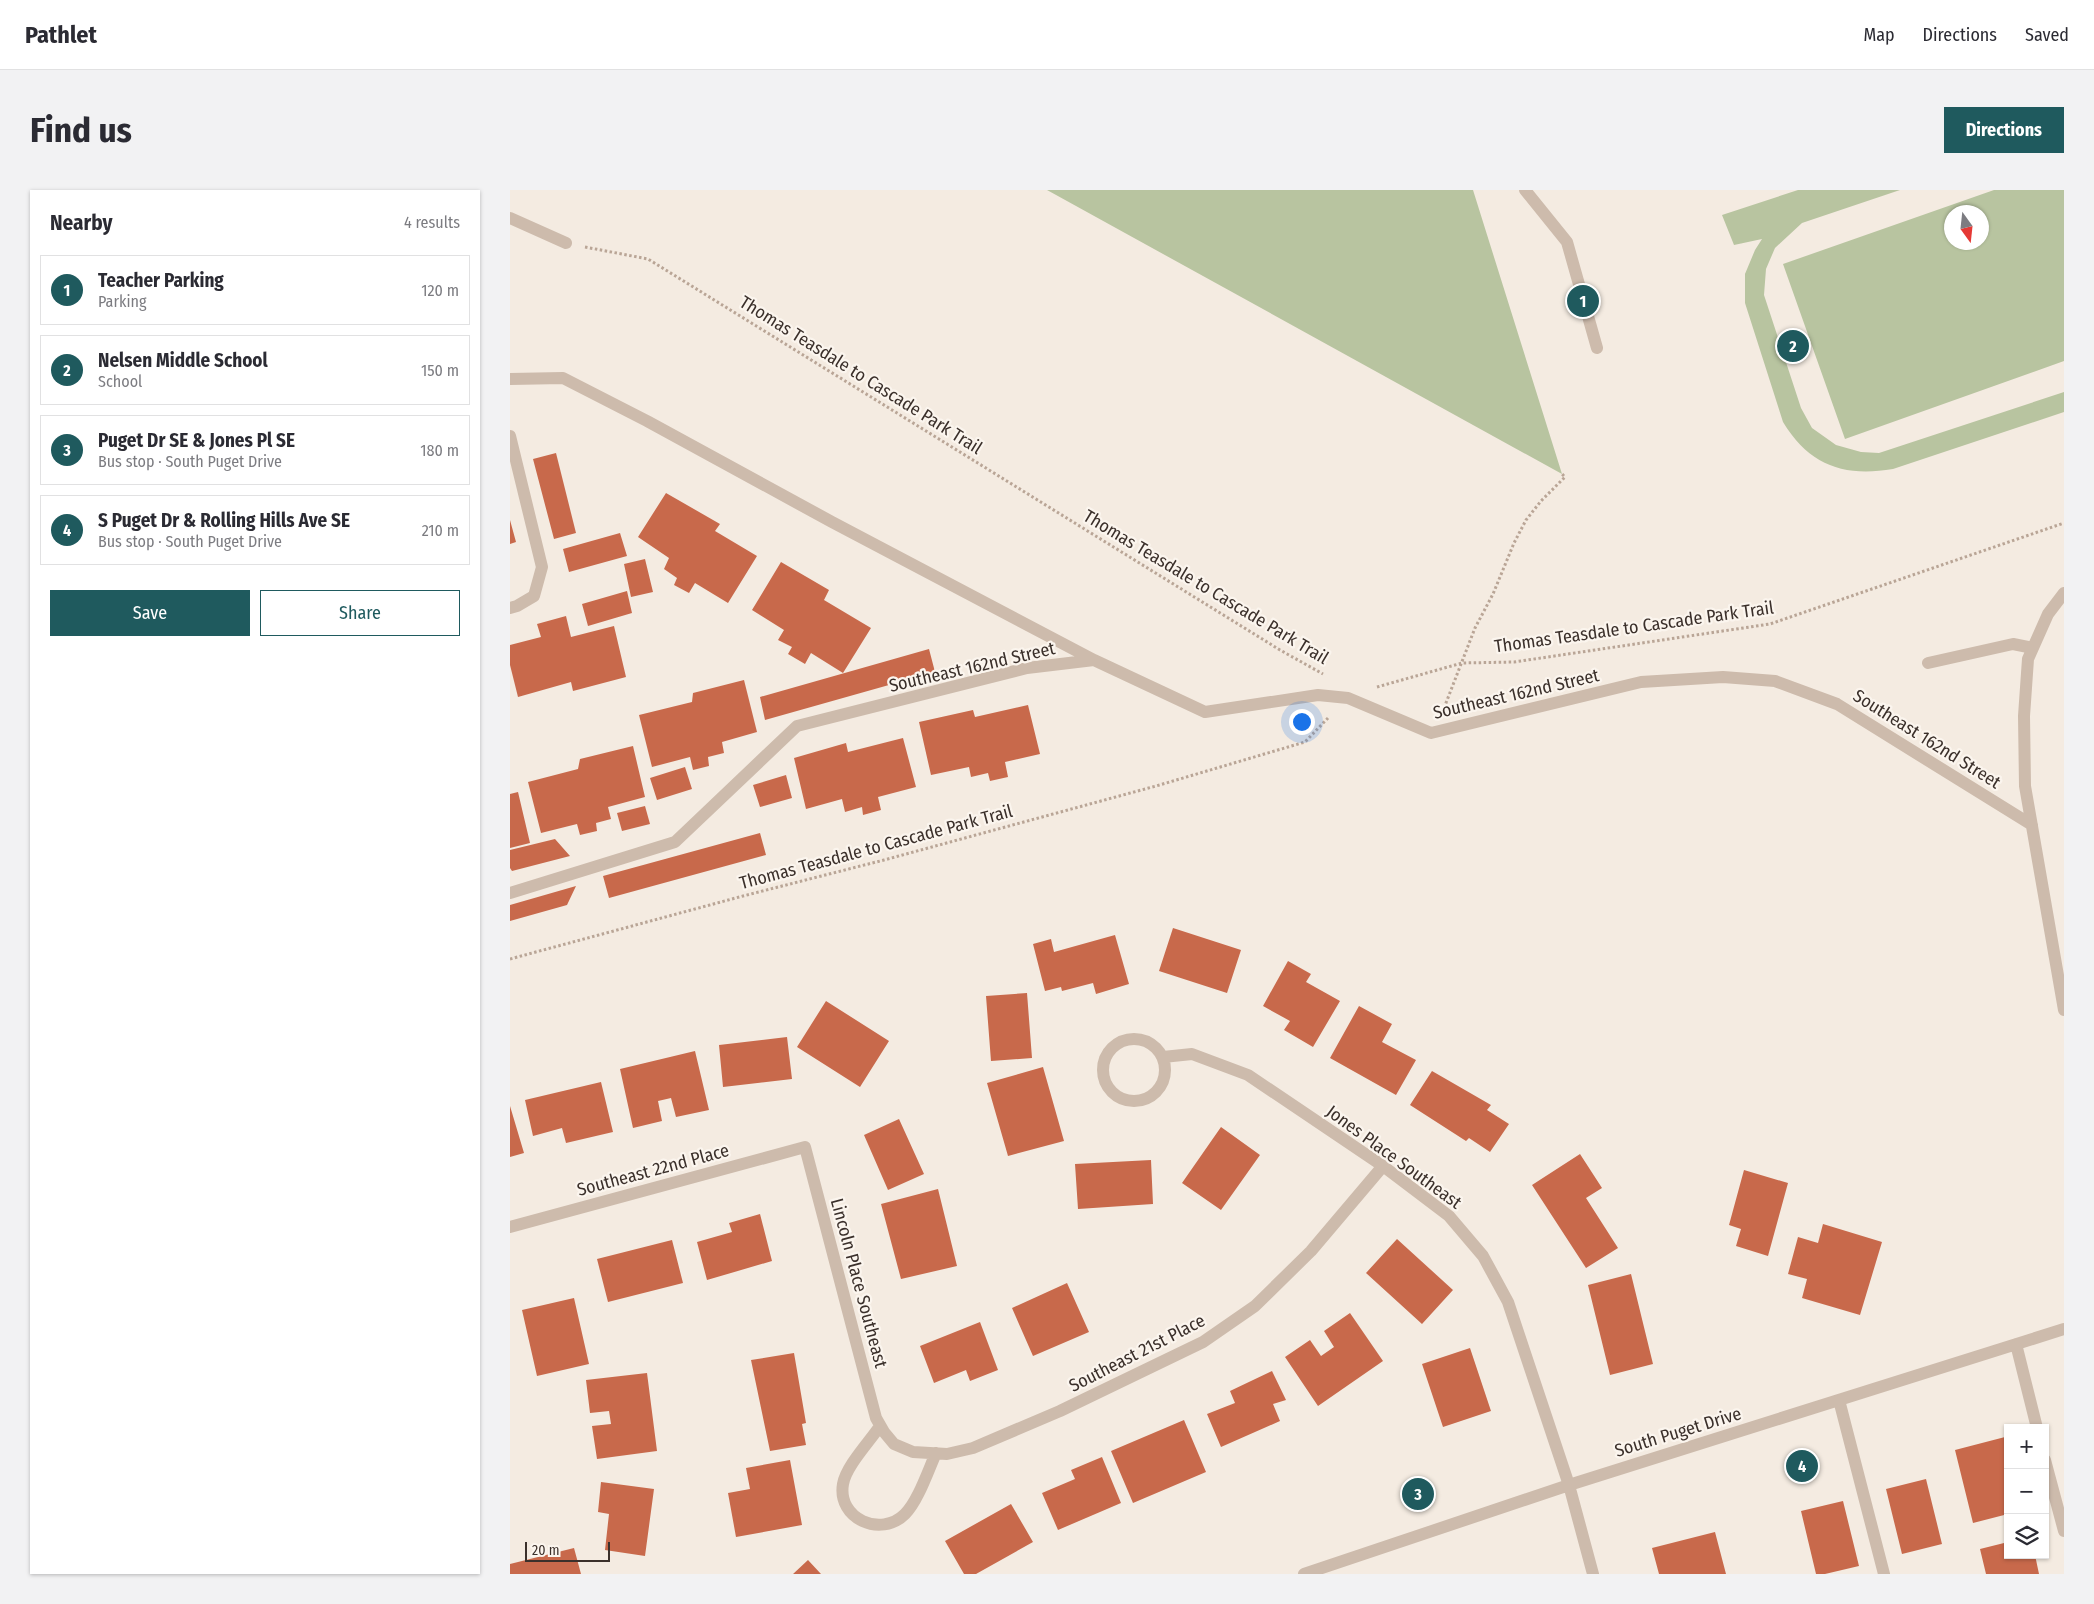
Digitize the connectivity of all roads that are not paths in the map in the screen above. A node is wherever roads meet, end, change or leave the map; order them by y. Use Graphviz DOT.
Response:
graph roads {
  1 [pos="1526,190"];
  2 [pos="510,218"];
  3 [pos="566,243"];
  4 [pos="1596,348"];
  5 [pos="510,380"];
  6 [pos="510,436"];
  7 [pos="2064,593"];
  8 [pos="510,608"];
  9 [pos="2033,648"];
  10 [pos="1094,660"];
  11 [pos="1928,663"];
  12 [pos="2032,825"];
  13 [pos="510,893"];
  14 [pos="2064,1010"];
  15 [pos="1163,1057"];
  16 [pos="805,1147"];
  17 [pos="1383,1166"];
  18 [pos="510,1227"];
  19 [pos="2064,1329"];
  20 [pos="2016,1344"];
  21 [pos="1839,1400"];
  22 [pos="2036,1424"];
  23 [pos="880,1426"];
  24 [pos="913,1452"];
  25 [pos="936,1453"];
  26 [pos="2047,1469"];
  27 [pos="1569,1485"];
  28 [pos="2064,1531"];
  29 [pos="1304,1574"];
  30 [pos="1593,1574"];
  31 [pos="1884,1574"];
  1 -- 4 [label="street"];
  2 -- 3 [label="street"];
  5 -- 10 [label="street"];
  6 -- 8 [label="street"];
  7 -- 9 [label="street"];
  9 -- 11 [label="street"];
  9 -- 12 [label="street"];
  10 -- 12 [label="street, Southeast 162nd Street"];
  10 -- 13 [label="street, Southeast 162nd Street"];
  12 -- 14 [label="street"];
  15 -- 15 [label="street"];
  15 -- 17 [label="street, Jones Place Southeast"];
  16 -- 18 [label="street, Southeast 22nd Place"];
  16 -- 23 [label="street, Lincoln Place Southeast"];
  17 -- 25 [label="street, Southeast 21st Place"];
  17 -- 27 [label="street, Jones Place Southeast"];
  19 -- 20 [label="street, South Puget Drive"];
  20 -- 21 [label="street, South Puget Drive"];
  20 -- 22 [label="street"];
  21 -- 27 [label="street, South Puget Drive"];
  21 -- 31 [label="street"];
  23 -- 24 [label="street, Lincoln Place Southeast"];
  23 -- 25 [label="street"];
  24 -- 25 [label="street, Southeast 21st Place"];
  26 -- 28 [label="street"];
  27 -- 29 [label="street, South Puget Drive"];
  27 -- 30 [label="street, Jones Place Southeast"];
}
